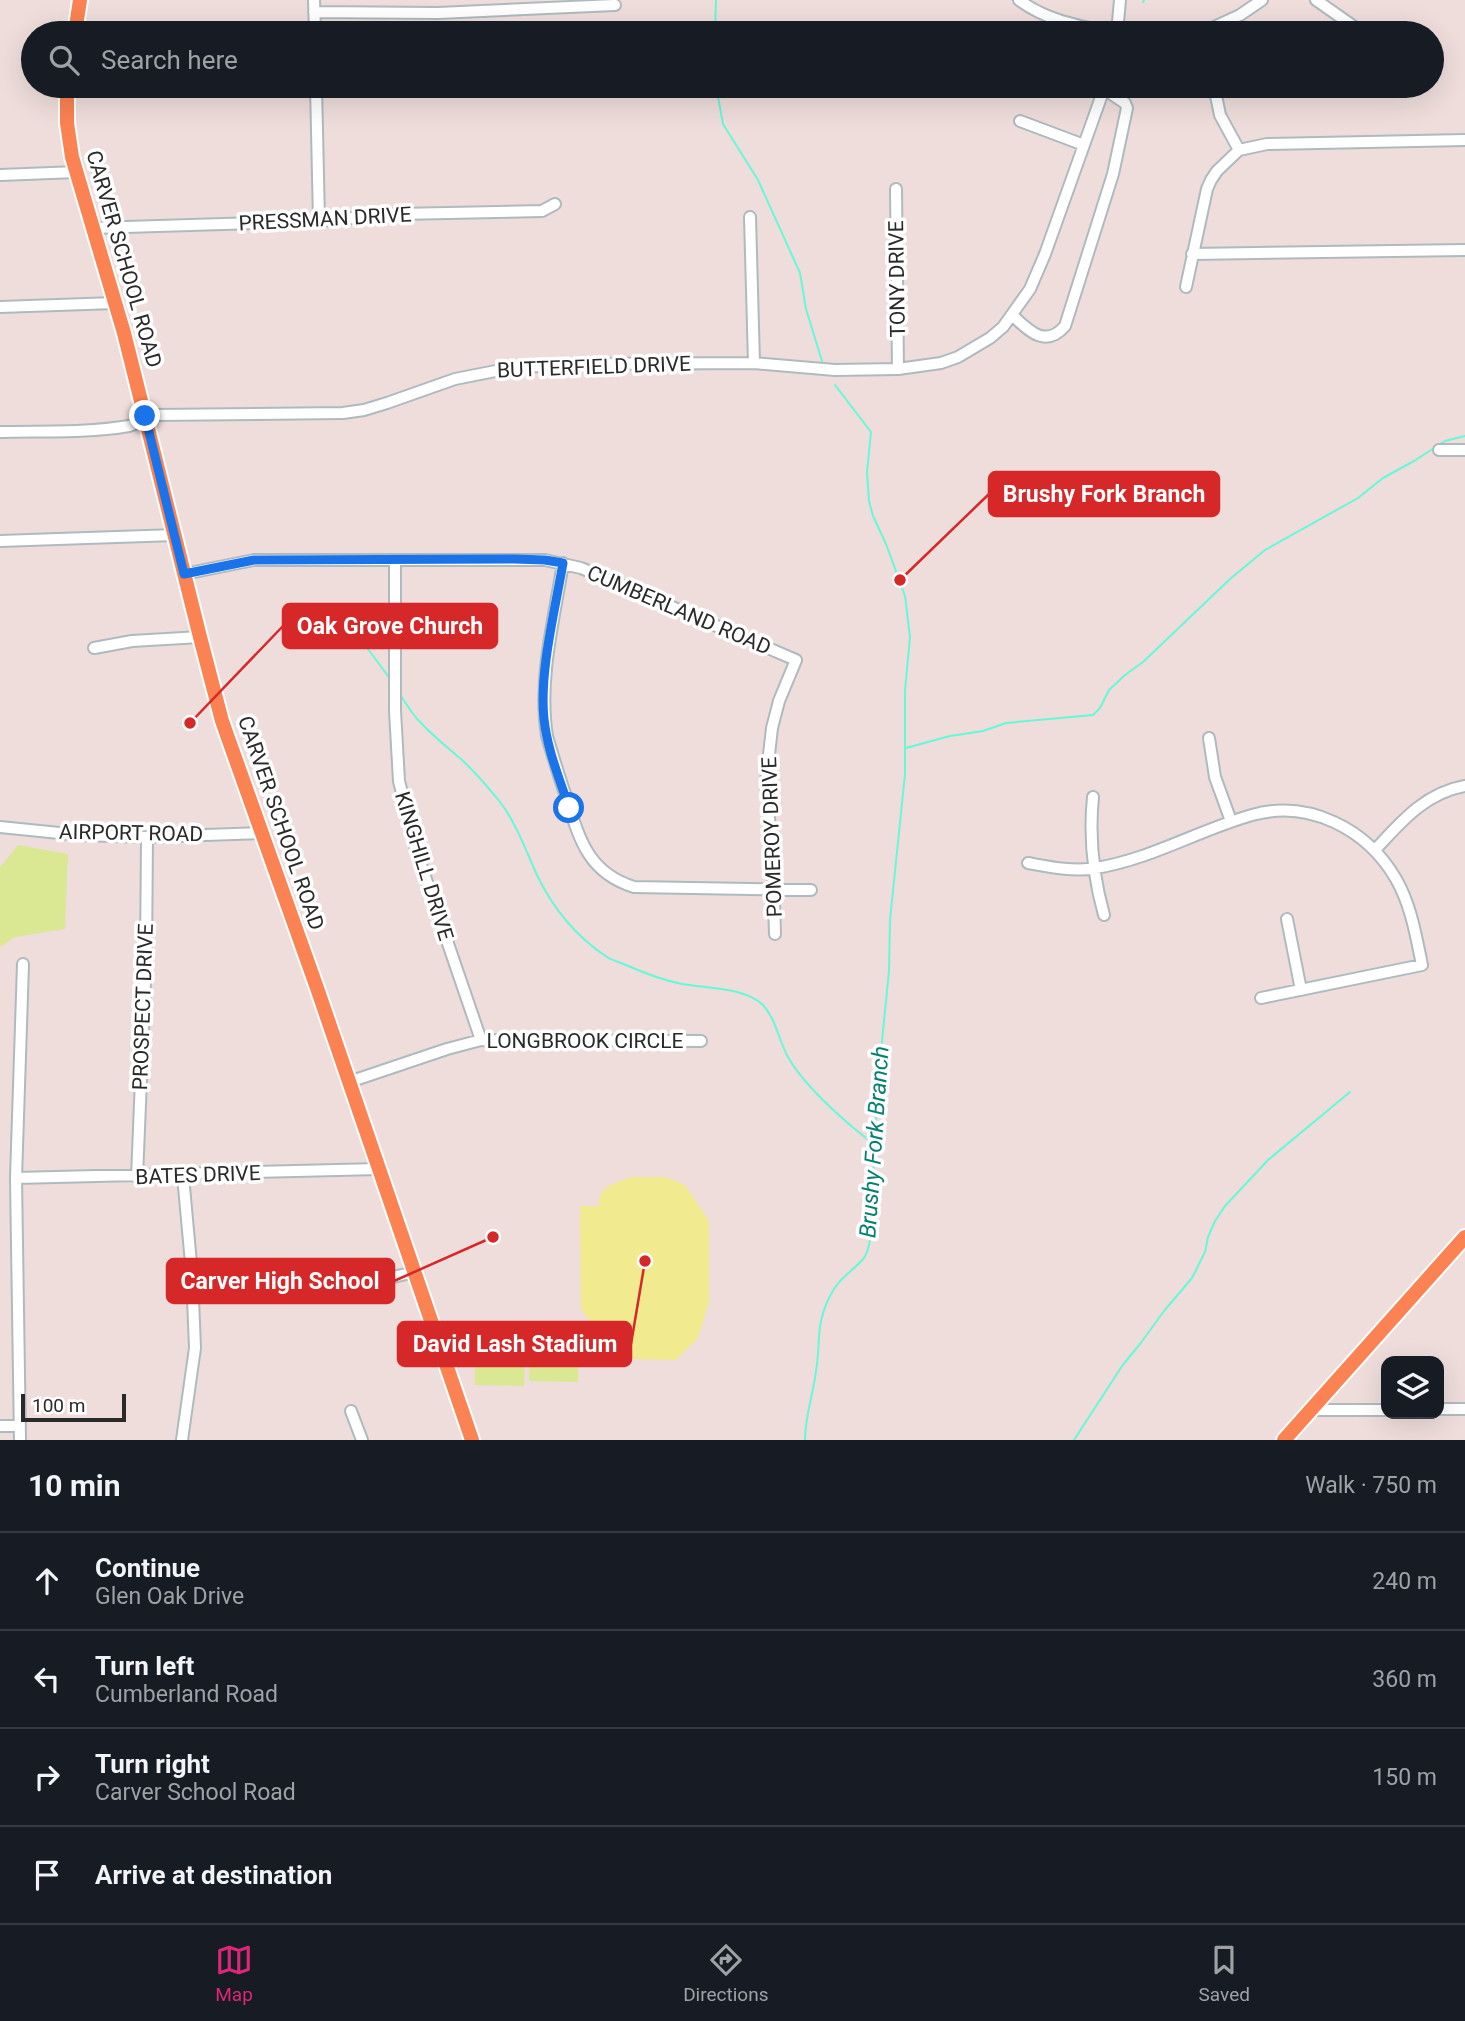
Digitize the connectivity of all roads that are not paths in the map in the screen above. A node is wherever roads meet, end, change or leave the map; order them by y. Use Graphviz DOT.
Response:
graph roads {
  1 [pos="80,0"];
  2 [pos="438,0"];
  3 [pos="1019,0"];
  4 [pos="1120,0"];
  5 [pos="1262,0"];
  6 [pos="1315,0"];
  7 [pos="615,5"];
  8 [pos="314,6"];
  9 [pos="438,13"];
  10 [pos="77,21"];
  11 [pos="1060,21"];
  12 [pos="1117,21"];
  13 [pos="1227,21"];
  14 [pos="1346,21"];
  15 [pos="66,98"];
  16 [pos="316,98"];
  17 [pos="1100,98"];
  18 [pos="1118,98"];
  19 [pos="1216,98"];
  20 [pos="1020,121"];
  21 [pos="1465,140"];
  22 [pos="1084,145"];
  23 [pos="1239,150"];
  24 [pos="77,172"];
  25 [pos="0,176"];
  26 [pos="896,189"];
  27 [pos="555,204"];
  28 [pos="750,217"];
  29 [pos="320,221"];
  30 [pos="93,228"];
  31 [pos="1465,250"];
  32 [pos="1192,254"];
  33 [pos="1185,287"];
  34 [pos="115,303"];
  35 [pos="0,306"];
  36 [pos="1012,315"];
  37 [pos="754,363"];
  38 [pos="898,369"];
  39 [pos="145,416"];
  40 [pos="0,432"];
  41 [pos="1439,450"];
  42 [pos="1465,450"];
  43 [pos="174,535"];
  44 [pos="0,541"];
  45 [pos="395,560"];
  46 [pos="563,563"];
  47 [pos="184,574"];
  48 [pos="200,637"];
  49 [pos="94,648"];
  50 [pos="796,660"];
  51 [pos="1209,738"];
  52 [pos="1465,786"];
  53 [pos="1093,797"];
  54 [pos="1231,821"];
  55 [pos="0,827"];
  56 [pos="263,833"];
  57 [pos="147,837"];
  58 [pos="1375,850"];
  59 [pos="1028,863"];
  60 [pos="1093,869"];
  61 [pos="774,890"];
  62 [pos="811,890"];
  63 [pos="1104,915"];
  64 [pos="1287,919"];
  65 [pos="775,934"];
  66 [pos="23,964"];
  67 [pos="1301,990"];
  68 [pos="1261,998"];
  69 [pos="481,1040"];
  70 [pos="701,1041"];
  71 [pos="349,1082"];
  72 [pos="379,1169"];
  73 [pos="183,1175"];
  74 [pos="137,1177"];
  75 [pos="16,1178"];
  76 [pos="1465,1237"];
  77 [pos="414,1272"];
  78 [pos="324,1294"];
  79 [pos="1381,1409"];
  80 [pos="1444,1409"];
  81 [pos="1465,1409"];
  82 [pos="1310,1410"];
  83 [pos="351,1411"];
  84 [pos="0,1426"];
  85 [pos="20,1426"];
  86 [pos="20,1440"];
  87 [pos="182,1440"];
  88 [pos="362,1440"];
  89 [pos="472,1440"];
  90 [pos="1284,1440"];
  1 -- 10 [label="main road"];
  2 -- 9 [label="street"];
  3 -- 11 [label="street"];
  4 -- 12 [label="street"];
  5 -- 13 [label="street"];
  6 -- 14 [label="street"];
  7 -- 9 [label="street"];
  8 -- 9 [label="street"];
  15 -- 24 [label="main road, CARVER SCHOOL ROAD"];
  16 -- 29 [label="street"];
  17 -- 22 [label="street, BUTTERFIELD DRIVE"];
  18 -- 36 [label="street, BUTTERFIELD DRIVE"];
  19 -- 23 [label="street"];
  20 -- 22 [label="street"];
  21 -- 23 [label="street"];
  22 -- 36 [label="street, BUTTERFIELD DRIVE"];
  23 -- 32 [label="street"];
  24 -- 25 [label="street"];
  24 -- 30 [label="main road, CARVER SCHOOL ROAD"];
  26 -- 38 [label="street, TONY DRIVE"];
  27 -- 29 [label="street, PRESSMAN DRIVE"];
  28 -- 37 [label="street"];
  29 -- 30 [label="street, PRESSMAN DRIVE"];
  30 -- 34 [label="main road, CARVER SCHOOL ROAD"];
  31 -- 32 [label="street"];
  32 -- 33 [label="street"];
  34 -- 35 [label="street"];
  34 -- 39 [label="main road, CARVER SCHOOL ROAD"];
  36 -- 38 [label="street, BUTTERFIELD DRIVE"];
  37 -- 38 [label="street, BUTTERFIELD DRIVE"];
  37 -- 39 [label="street, BUTTERFIELD DRIVE"];
  39 -- 40 [label="street, BUTTERFIELD DRIVE"];
  39 -- 43 [label="main road, CARVER SCHOOL ROAD"];
  41 -- 42 [label="street"];
  43 -- 44 [label="street"];
  43 -- 47 [label="main road, CARVER SCHOOL ROAD"];
  45 -- 46 [label="street, CUMBERLAND ROAD"];
  45 -- 47 [label="street, CUMBERLAND ROAD"];
  45 -- 69 [label="street, KINGHILL DRIVE"];
  46 -- 50 [label="street, CUMBERLAND ROAD"];
  46 -- 61 [label="street"];
  47 -- 48 [label="main road, CARVER SCHOOL ROAD"];
  48 -- 49 [label="street"];
  48 -- 56 [label="main road, CARVER SCHOOL ROAD"];
  50 -- 61 [label="street, POMEROY DRIVE"];
  51 -- 54 [label="street"];
  52 -- 58 [label="street"];
  53 -- 60 [label="street"];
  54 -- 58 [label="street"];
  54 -- 60 [label="street"];
  55 -- 57 [label="street, AIRPORT ROAD"];
  56 -- 57 [label="street, AIRPORT ROAD"];
  56 -- 71 [label="main road, CARVER SCHOOL ROAD"];
  57 -- 74 [label="street, PROSPECT DRIVE"];
  58 -- 67 [label="street"];
  59 -- 60 [label="street"];
  60 -- 63 [label="street"];
  61 -- 62 [label="street"];
  61 -- 65 [label="street, POMEROY DRIVE"];
  64 -- 67 [label="street"];
  66 -- 75 [label="street"];
  67 -- 68 [label="street"];
  69 -- 70 [label="street, LONGBROOK CIRCLE"];
  69 -- 71 [label="street, LONGBROOK CIRCLE"];
  71 -- 72 [label="main road, CARVER SCHOOL ROAD"];
  72 -- 73 [label="street, BATES DRIVE"];
  72 -- 77 [label="main road, CARVER SCHOOL ROAD"];
  73 -- 74 [label="street, BATES DRIVE"];
  73 -- 87 [label="street"];
  74 -- 75 [label="street, BATES DRIVE"];
  75 -- 85 [label="street"];
  76 -- 82 [label="main road"];
  77 -- 78 [label="street"];
  77 -- 89 [label="main road, CARVER SCHOOL ROAD"];
  79 -- 82 [label="street"];
  80 -- 81 [label="street"];
  82 -- 90 [label="main road"];
  83 -- 88 [label="street"];
  84 -- 85 [label="street"];
  85 -- 86 [label="street"];
}
